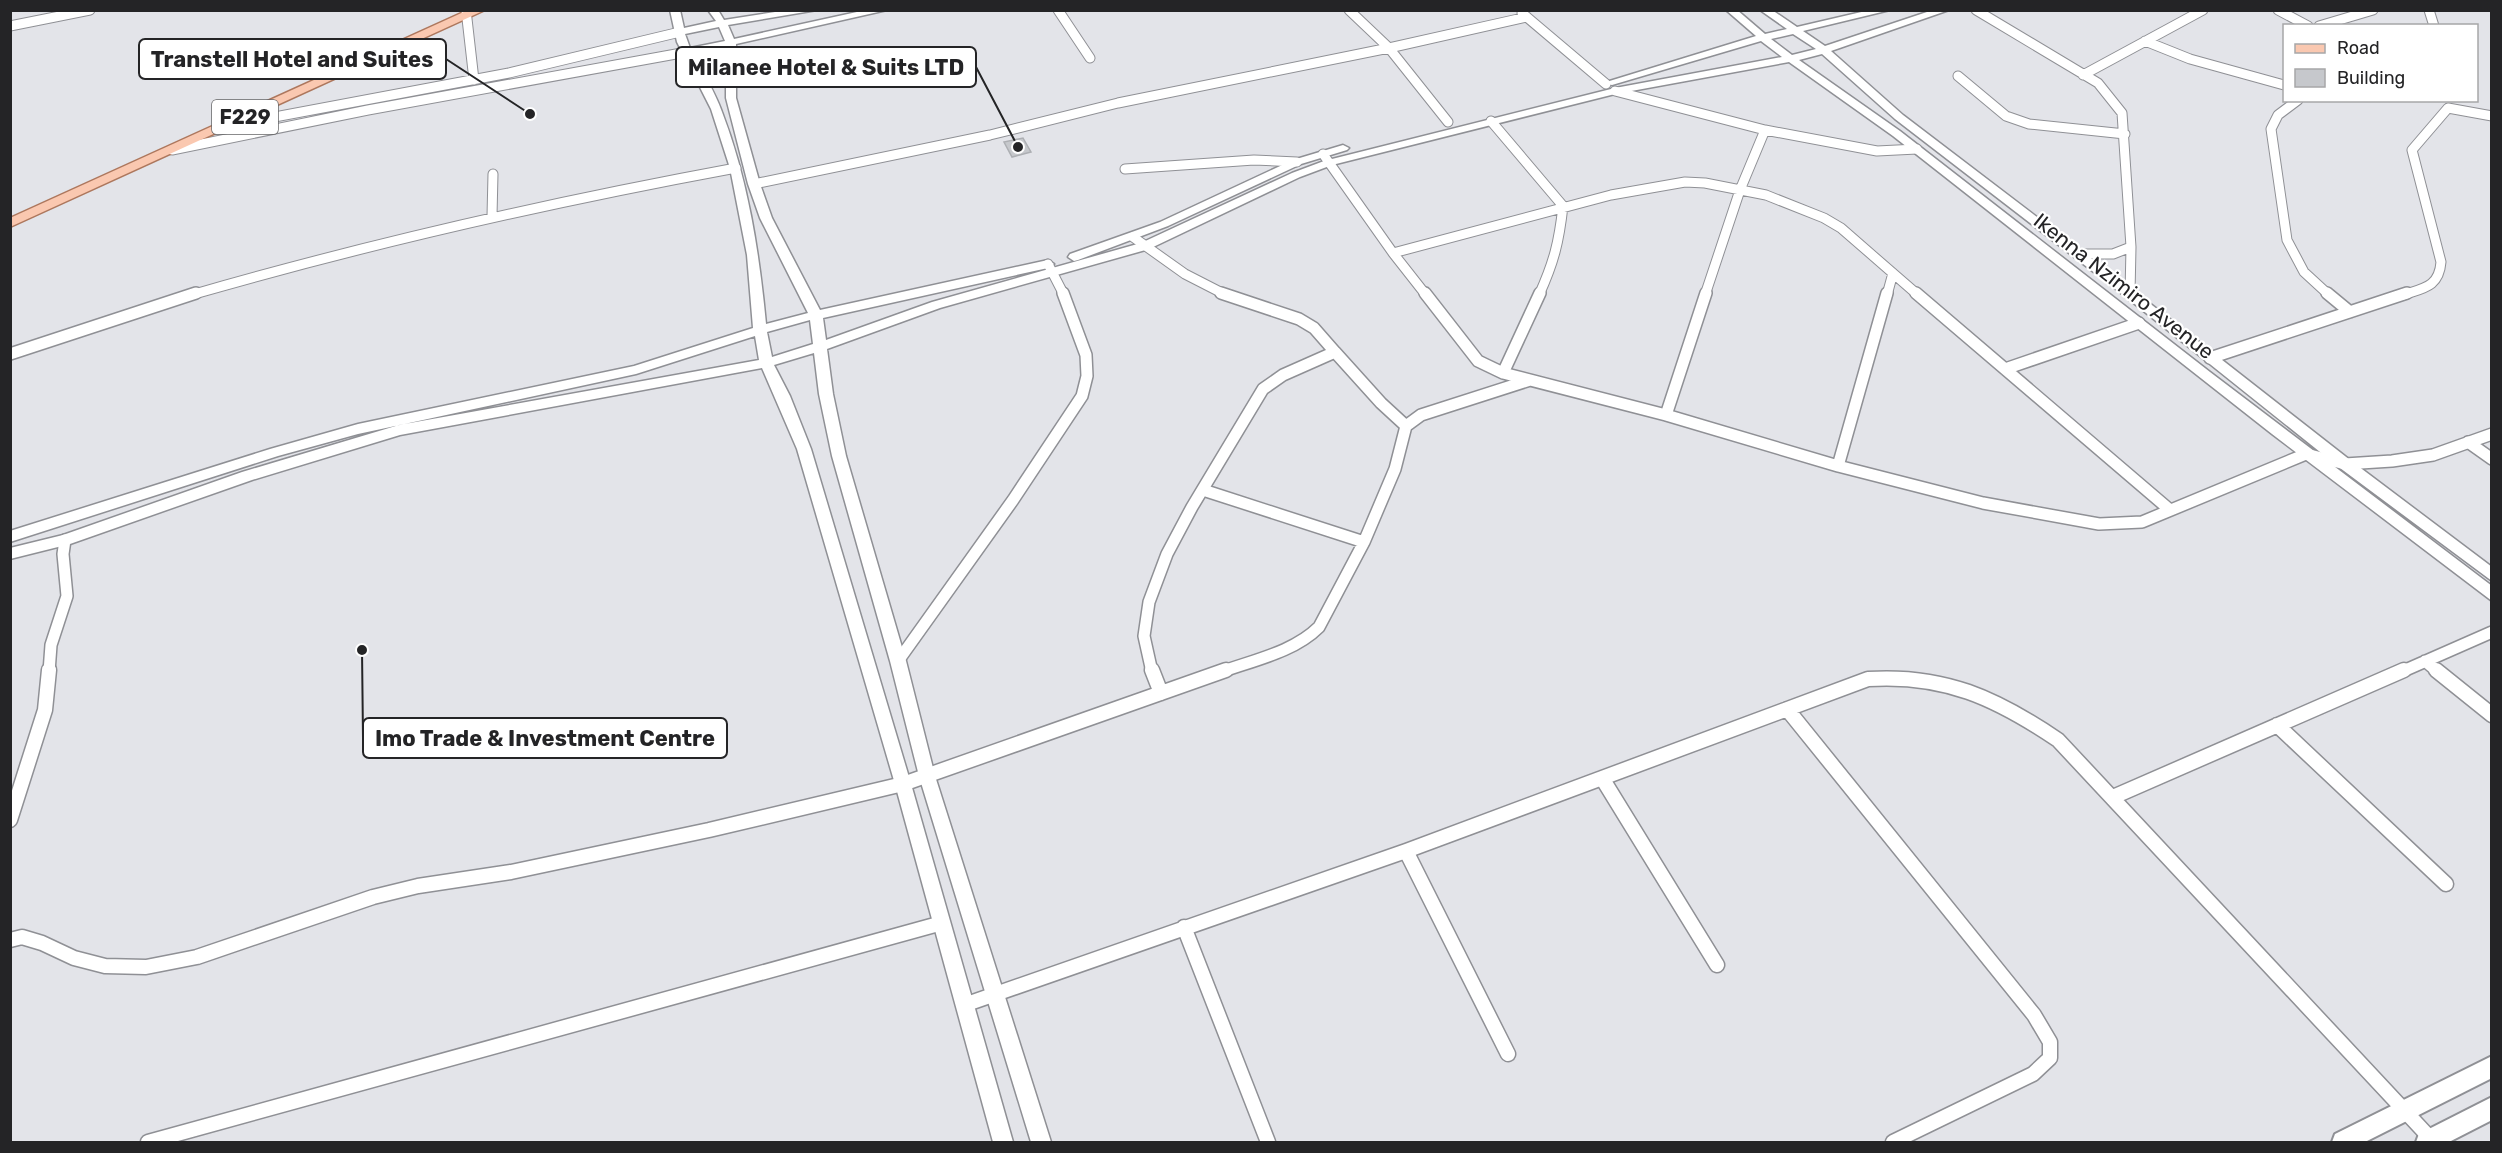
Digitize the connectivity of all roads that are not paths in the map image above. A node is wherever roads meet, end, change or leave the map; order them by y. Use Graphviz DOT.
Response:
graph roads {
  1 [pos="90,10"];
  2 [pos="479,10"];
  3 [pos="675,10"];
  4 [pos="713,10"];
  5 [pos="812,10"];
  6 [pos="882,10"];
  7 [pos="1058,10"];
  8 [pos="1349,10"];
  9 [pos="1731,10"];
  10 [pos="1765,10"];
  11 [pos="1885,10"];
  12 [pos="1944,10"];
  13 [pos="1976,10"];
  14 [pos="2203,10"];
  15 [pos="2278,10"];
  16 [pos="2373,10"];
  17 [pos="77,12"];
  18 [pos="466,13"];
  19 [pos="1523,14"];
  20 [pos="722,23"];
  21 [pos="2304,24"];
  22 [pos="2326,24"];
  23 [pos="10,26"];
  24 [pos="1794,30"];
  25 [pos="680,32"];
  26 [pos="1761,38"];
  27 [pos="2145,41"];
  28 [pos="731,45"];
  29 [pos="1389,48"];
  30 [pos="1824,50"];
  31 [pos="687,52"];
  32 [pos="1090,58"];
  33 [pos="1789,59"];
  34 [pos="2083,75"];
  35 [pos="1958,76"];
  36 [pos="474,80"];
  37 [pos="2283,85"];
  38 [pos="1611,87"];
  39 [pos="2295,102"];
  40 [pos="2461,105"];
  41 [pos="2492,116"];
  42 [pos="1491,121"];
  43 [pos="1448,122"];
  44 [pos="221,127"];
  45 [pos="1765,130"];
  46 [pos="2125,134"];
  47 [pos="1917,149"];
  48 [pos="172,150"];
  49 [pos="1325,158"];
  50 [pos="1297,162"];
  51 [pos="736,168"];
  52 [pos="1125,169"];
  53 [pos="493,174"];
  54 [pos="754,184"];
  55 [pos="1740,190"];
  56 [pos="1563,206"];
  57 [pos="10,215"];
  58 [pos="492,216"];
  59 [pos="10,223"];
  60 [pos="1133,237"];
  61 [pos="1145,246"];
  62 [pos="2131,247"];
  63 [pos="1393,253"];
  64 [pos="2077,254"];
  65 [pos="1050,269"];
  66 [pos="1893,273"];
  67 [pos="2130,294"];
  68 [pos="2350,312"];
  69 [pos="816,315"];
  70 [pos="2139,323"];
  71 [pos="760,330"];
  72 [pos="821,345"];
  73 [pos="1335,352"];
  74 [pos="10,354"];
  75 [pos="2210,358"];
  76 [pos="766,362"];
  77 [pos="2005,369"];
  78 [pos="1503,373"];
  79 [pos="1530,380"];
  80 [pos="1666,415"];
  81 [pos="1406,426"];
  82 [pos="2492,434"];
  83 [pos="2468,442"];
  84 [pos="2306,454"];
  85 [pos="2492,459"];
  86 [pos="2345,464"];
  87 [pos="1838,466"];
  88 [pos="1203,490"];
  89 [pos="2170,510"];
  90 [pos="10,537"];
  91 [pos="64,540"];
  92 [pos="1364,542"];
  93 [pos="10,554"];
  94 [pos="2492,575"];
  95 [pos="2492,595"];
  96 [pos="2492,632"];
  97 [pos="898,661"];
  98 [pos="2425,661"];
  99 [pos="1161,693"];
  100 [pos="1787,709"];
  101 [pos="2492,715"];
  102 [pos="2277,725"];
  103 [pos="927,776"];
  104 [pos="1602,778"];
  105 [pos="903,784"];
  106 [pos="2113,797"];
  107 [pos="10,820"];
  108 [pos="1406,851"];
  109 [pos="2446,884"];
  110 [pos="942,923"];
  111 [pos="1184,927"];
  112 [pos="10,940"];
  113 [pos="1717,965"];
  114 [pos="996,994"];
  115 [pos="964,1005"];
  116 [pos="1508,1054"];
  117 [pos="2492,1066"];
  118 [pos="2492,1108"];
  119 [pos="2406,1112"];
  120 [pos="2430,1141"];
  121 [pos="148,1143"];
  122 [pos="1003,1143"];
  123 [pos="1041,1143"];
  124 [pos="1268,1143"];
  125 [pos="1893,1143"];
  126 [pos="2343,1143"];
  1 -- 17 [label="street"];
  2 -- 18 [label="main road, F229"];
  3 -- 25 [label="street"];
  4 -- 20 [label="street"];
  5 -- 20 [label="street"];
  6 -- 28 [label="street"];
  7 -- 32 [label="street"];
  8 -- 29 [label="street"];
  9 -- 26 [label="street, Ikenna Nzimiro Avenue"];
  10 -- 24 [label="street, Ikenna Nzimiro Avenue"];
  11 -- 24 [label="street"];
  12 -- 30 [label="street"];
  13 -- 34 [label="street"];
  14 -- 27 [label="street"];
  15 -- 21 [label="street"];
  16 -- 22 [label="street"];
  17 -- 23 [label="street"];
  18 -- 36 [label="street"];
  18 -- 44 [label="main road, F229"];
  18 -- 57 [label="main road, F229"];
  19 -- 29 [label="street"];
  19 -- 38 [label="street"];
  20 -- 25 [label="street"];
  20 -- 28 [label="street"];
  24 -- 26 [label="street"];
  24 -- 30 [label="street, Ikenna Nzimiro Avenue"];
  25 -- 31 [label="street"];
  25 -- 36 [label="street"];
  26 -- 33 [label="street, Ikenna Nzimiro Avenue"];
  26 -- 38 [label="street"];
  27 -- 34 [label="street"];
  27 -- 37 [label="street"];
  28 -- 31 [label="street"];
  28 -- 54 [label="street"];
  29 -- 43 [label="street"];
  29 -- 54 [label="street"];
  30 -- 33 [label="street"];
  30 -- 64 [label="street, Ikenna Nzimiro Avenue"];
  31 -- 48 [label="street"];
  31 -- 51 [label="street"];
  33 -- 38 [label="street"];
  33 -- 47 [label="street, Ikenna Nzimiro Avenue"];
  34 -- 46 [label="street"];
  35 -- 46 [label="street"];
  36 -- 44 [label="street"];
  38 -- 42 [label="street"];
  38 -- 43 [label="street"];
  38 -- 45 [label="street"];
  39 -- 68 [label="street"];
  40 -- 41 [label="street"];
  40 -- 68 [label="street"];
  42 -- 49 [label="street"];
  42 -- 56 [label="street"];
  43 -- 49 [label="street"];
  44 -- 48 [label="main road, F229"];
  45 -- 47 [label="street"];
  45 -- 55 [label="street"];
  46 -- 62 [label="street"];
  47 -- 70 [label="street, Ikenna Nzimiro Avenue"];
  48 -- 59 [label="main road, F229"];
  49 -- 50 [label="street"];
  49 -- 61 [label="street"];
  49 -- 63 [label="street"];
  50 -- 52 [label="street"];
  50 -- 60 [label="street"];
  51 -- 58 [label="street"];
  51 -- 71 [label="street"];
  53 -- 58 [label="street"];
  54 -- 69 [label="street"];
  55 -- 56 [label="street"];
  55 -- 66 [label="street"];
  55 -- 80 [label="street"];
  56 -- 63 [label="street"];
  56 -- 78 [label="street"];
  58 -- 74 [label="street"];
  60 -- 61 [label="street"];
  60 -- 65 [label="street"];
  61 -- 65 [label="street"];
  61 -- 73 [label="street"];
  62 -- 64 [label="street"];
  62 -- 67 [label="street"];
  63 -- 78 [label="street"];
  64 -- 67 [label="street, Ikenna Nzimiro Avenue"];
  65 -- 69 [label="street"];
  65 -- 72 [label="street"];
  65 -- 97 [label="street"];
  66 -- 77 [label="street"];
  66 -- 87 [label="street"];
  67 -- 75 [label="street, Ikenna Nzimiro Avenue"];
  68 -- 75 [label="street"];
  69 -- 71 [label="street"];
  69 -- 72 [label="street"];
  70 -- 77 [label="street"];
  70 -- 84 [label="street, Ikenna Nzimiro Avenue"];
  71 -- 76 [label="street"];
  71 -- 90 [label="street"];
  72 -- 76 [label="street"];
  72 -- 97 [label="street"];
  73 -- 81 [label="street"];
  73 -- 88 [label="street"];
  75 -- 86 [label="street, Ikenna Nzimiro Avenue"];
  76 -- 91 [label="street"];
  76 -- 105 [label="street"];
  77 -- 89 [label="street"];
  78 -- 79 [label="street"];
  79 -- 80 [label="street"];
  79 -- 81 [label="street"];
  80 -- 87 [label="street"];
  81 -- 92 [label="street"];
  82 -- 83 [label="street"];
  83 -- 85 [label="street"];
  83 -- 86 [label="street"];
  84 -- 86 [label="street"];
  84 -- 89 [label="street"];
  84 -- 95 [label="street, Ikenna Nzimiro Avenue"];
  86 -- 94 [label="street, Ikenna Nzimiro Avenue"];
  87 -- 89 [label="street"];
  88 -- 92 [label="street"];
  88 -- 99 [label="street"];
  91 -- 93 [label="street"];
  91 -- 107 [label="street"];
  92 -- 99 [label="street"];
  96 -- 98 [label="street"];
  97 -- 103 [label="street"];
  98 -- 101 [label="street"];
  98 -- 102 [label="street"];
  99 -- 103 [label="street"];
  100 -- 104 [label="street"];
  100 -- 106 [label="street"];
  100 -- 125 [label="street"];
  102 -- 106 [label="street"];
  102 -- 109 [label="street"];
  103 -- 105 [label="street"];
  103 -- 114 [label="street"];
  104 -- 108 [label="street"];
  104 -- 113 [label="street"];
  105 -- 110 [label="street"];
  105 -- 112 [label="street"];
  106 -- 119 [label="street"];
  108 -- 111 [label="street"];
  108 -- 116 [label="street"];
  110 -- 115 [label="street"];
  110 -- 121 [label="street"];
  111 -- 114 [label="street"];
  111 -- 124 [label="street"];
  114 -- 115 [label="street"];
  114 -- 123 [label="street"];
  115 -- 122 [label="street"];
  117 -- 119 [label="main road"];
  118 -- 120 [label="main road"];
  119 -- 120 [label="street"];
  119 -- 126 [label="main road"];
}
